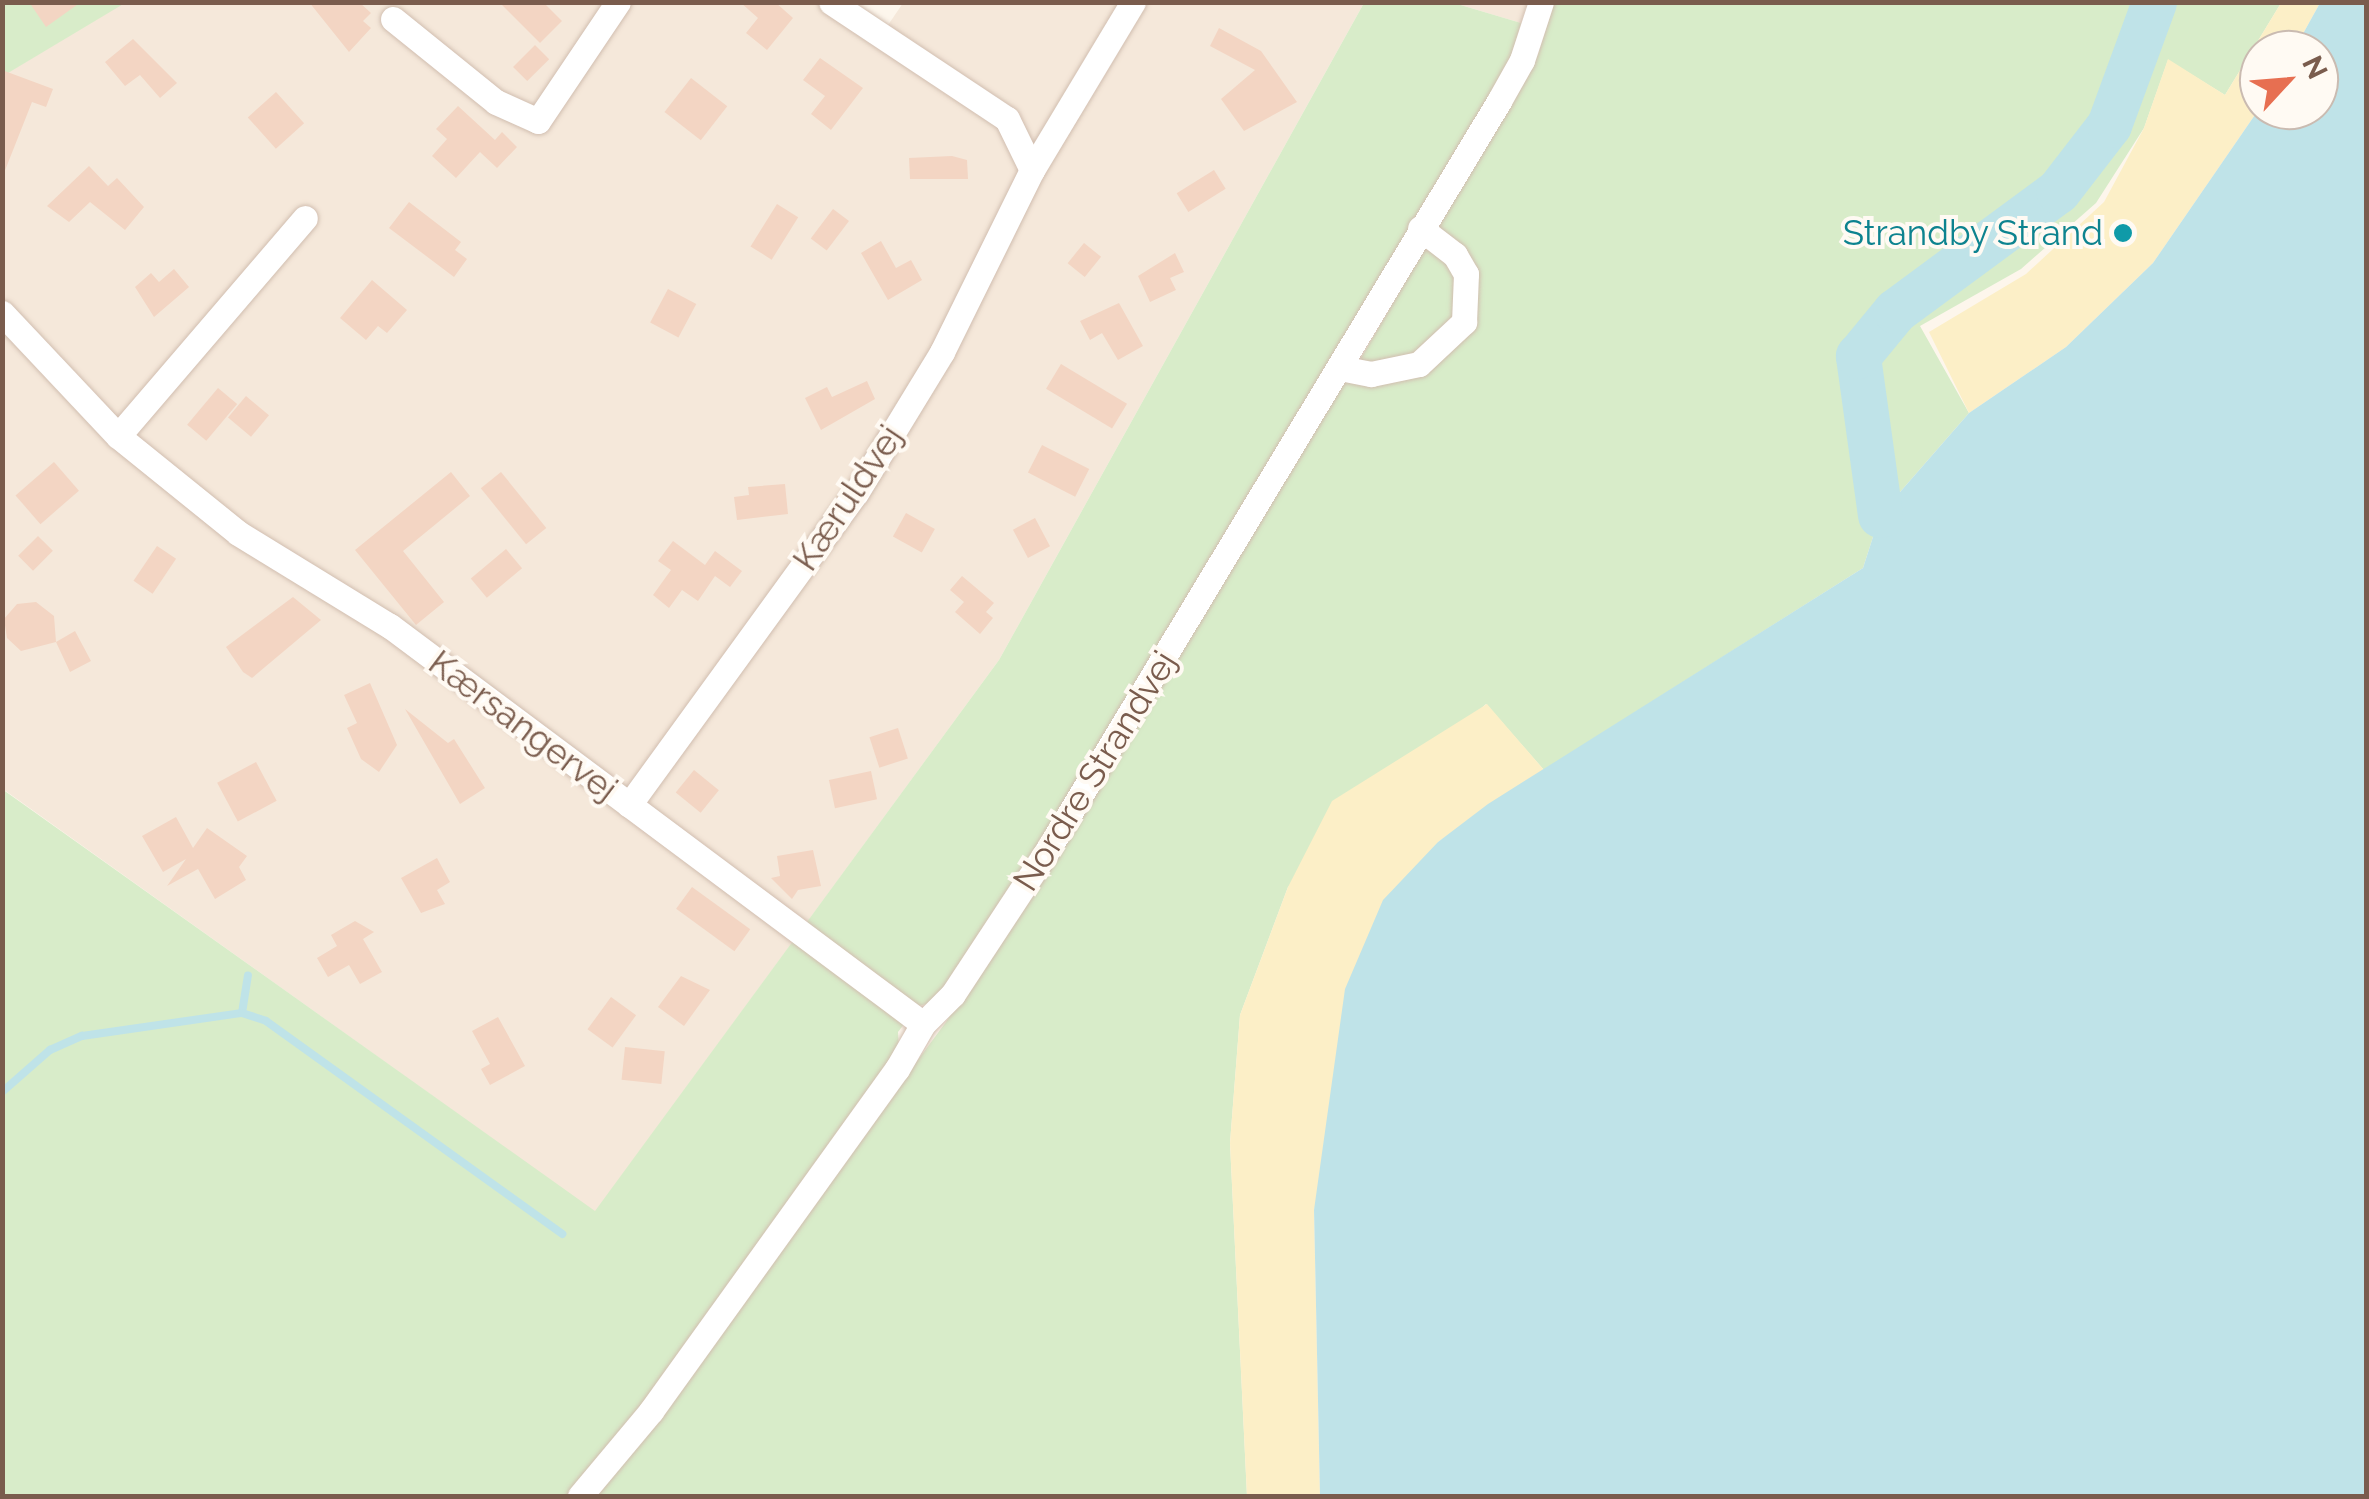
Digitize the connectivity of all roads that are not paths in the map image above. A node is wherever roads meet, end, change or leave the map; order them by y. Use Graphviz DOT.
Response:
graph roads {
  1 [pos="618,2"];
  2 [pos="831,2"];
  3 [pos="1133,2"];
  4 [pos="1541,2"];
  5 [pos="393,20"];
  6 [pos="1032,170"];
  7 [pos="305,218"];
  8 [pos="1420,228"];
  9 [pos="2,313"];
  10 [pos="1340,368"];
  11 [pos="118,436"];
  12 [pos="629,805"];
  13 [pos="922,1024"];
  14 [pos="580,1496"];
  1 -- 5 [label="street"];
  2 -- 6 [label="street"];
  3 -- 6 [label="street, Kæruldvej"];
  4 -- 8 [label="street, Nordre Strandvej"];
  6 -- 12 [label="street, Kæruldvej"];
  7 -- 11 [label="street"];
  8 -- 10 [label="street, Nordre Strandvej"];
  8 -- 10 [label="street"];
  9 -- 11 [label="street, Kærsangervej"];
  10 -- 13 [label="street, Nordre Strandvej"];
  11 -- 12 [label="street, Kærsangervej"];
  12 -- 13 [label="street, Kærsangervej"];
  13 -- 14 [label="street, Nordre Strandvej"];
}
